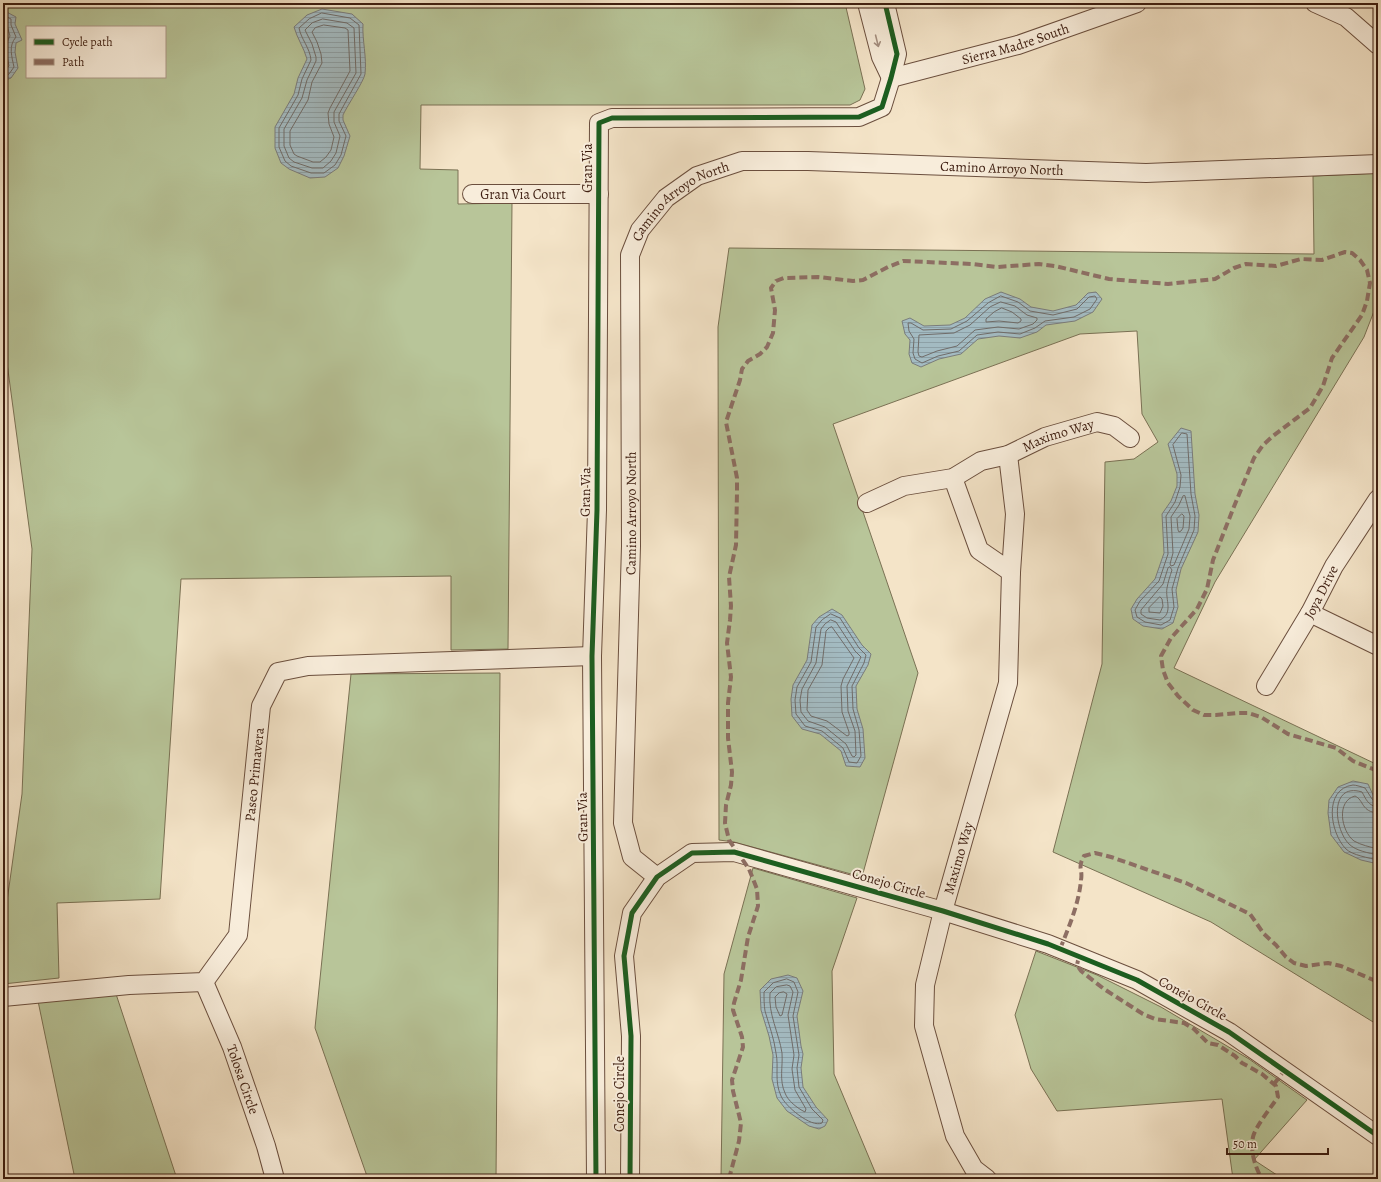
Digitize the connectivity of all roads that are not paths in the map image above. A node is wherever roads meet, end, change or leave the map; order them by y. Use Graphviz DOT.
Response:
graph roads {
  1 [pos="867,3"];
  2 [pos="885,3"];
  3 [pos="1137,3"];
  4 [pos="1315,3"];
  5 [pos="1378,45"];
  6 [pos="891,78"];
  7 [pos="1378,164"];
  8 [pos="472,194"];
  9 [pos="599,194"];
  10 [pos="1130,438"];
  11 [pos="1008,455"];
  12 [pos="953,478"];
  13 [pos="867,503"];
  14 [pos="1375,512"];
  15 [pos="1011,572"];
  16 [pos="1310,613"];
  17 [pos="1378,646"];
  18 [pos="592,656"];
  19 [pos="1266,686"];
  20 [pos="657,877"];
  21 [pos="943,911"];
  22 [pos="204,982"];
  23 [pos="3,997"];
  24 [pos="1378,1136"];
  25 [pos="275,1179"];
  26 [pos="596,1179"];
  27 [pos="630,1179"];
  28 [pos="987,1179"];
  1 -- 6 [label="street, one-way"];
  2 -- 6 [label="street"];
  3 -- 6 [label="street, Sierra Madre South"];
  4 -- 5 [label="street"];
  6 -- 9 [label="street, Gran Via"];
  7 -- 20 [label="street, Camino Arroyo North"];
  8 -- 9 [label="street, Gran Via Court"];
  9 -- 18 [label="street, Gran Via"];
  10 -- 11 [label="street, Maximo Way"];
  11 -- 12 [label="street, Maximo Way"];
  11 -- 15 [label="street, Maximo Way"];
  12 -- 13 [label="street, Maximo Way"];
  12 -- 15 [label="street"];
  14 -- 16 [label="street, Joya Drive"];
  15 -- 21 [label="street, Maximo Way"];
  16 -- 17 [label="street"];
  16 -- 19 [label="street, Joya Drive"];
  18 -- 22 [label="street, Paseo Primavera"];
  18 -- 26 [label="street, Gran Via"];
  20 -- 21 [label="street, Conejo Circle"];
  20 -- 27 [label="street, Conejo Circle"];
  21 -- 24 [label="street, Conejo Circle"];
  21 -- 28 [label="street, Maximo Way"];
  22 -- 23 [label="street"];
  22 -- 25 [label="street, Tolosa Circle"];
}
